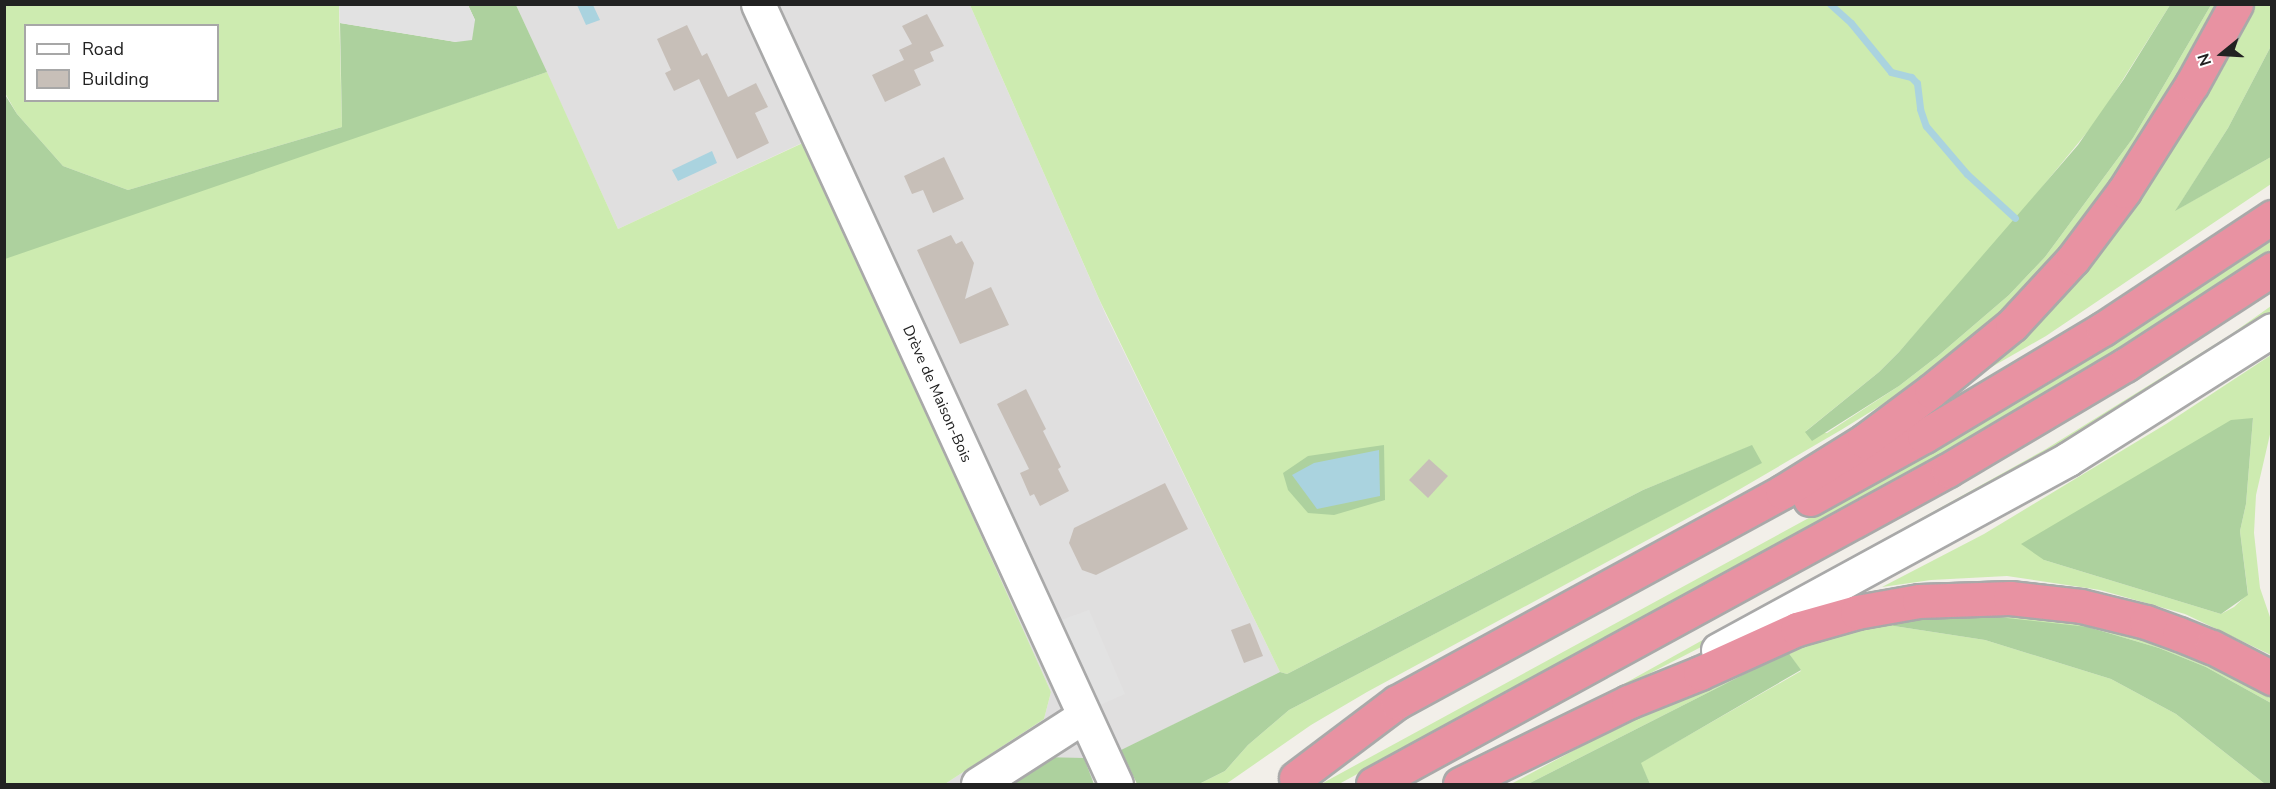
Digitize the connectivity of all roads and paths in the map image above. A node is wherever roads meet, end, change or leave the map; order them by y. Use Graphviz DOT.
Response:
graph roads {
  1 [pos="758,4"];
  2 [pos="2236,4"];
  3 [pos="2271,217"];
  4 [pos="2271,269"];
  5 [pos="2271,330"];
  6 [pos="2271,678"];
  7 [pos="1628,702"];
  8 [pos="1084,716"];
  9 [pos="1113,778"];
  10 [pos="1290,781"];
  11 [pos="978,784"];
  12 [pos="1372,784"];
  13 [pos="1460,784"];
  1 -- 8 [label="street, Drève de Maison-Bois"];
  2 -- 10 [label="highway"];
  3 -- 10 [label="highway"];
  4 -- 12 [label="highway"];
  5 -- 7 [label="street"];
  6 -- 7 [label="highway"];
  7 -- 13 [label="highway"];
  8 -- 9 [label="street, Drève de Maison-Bois"];
  8 -- 11 [label="street"];
}
